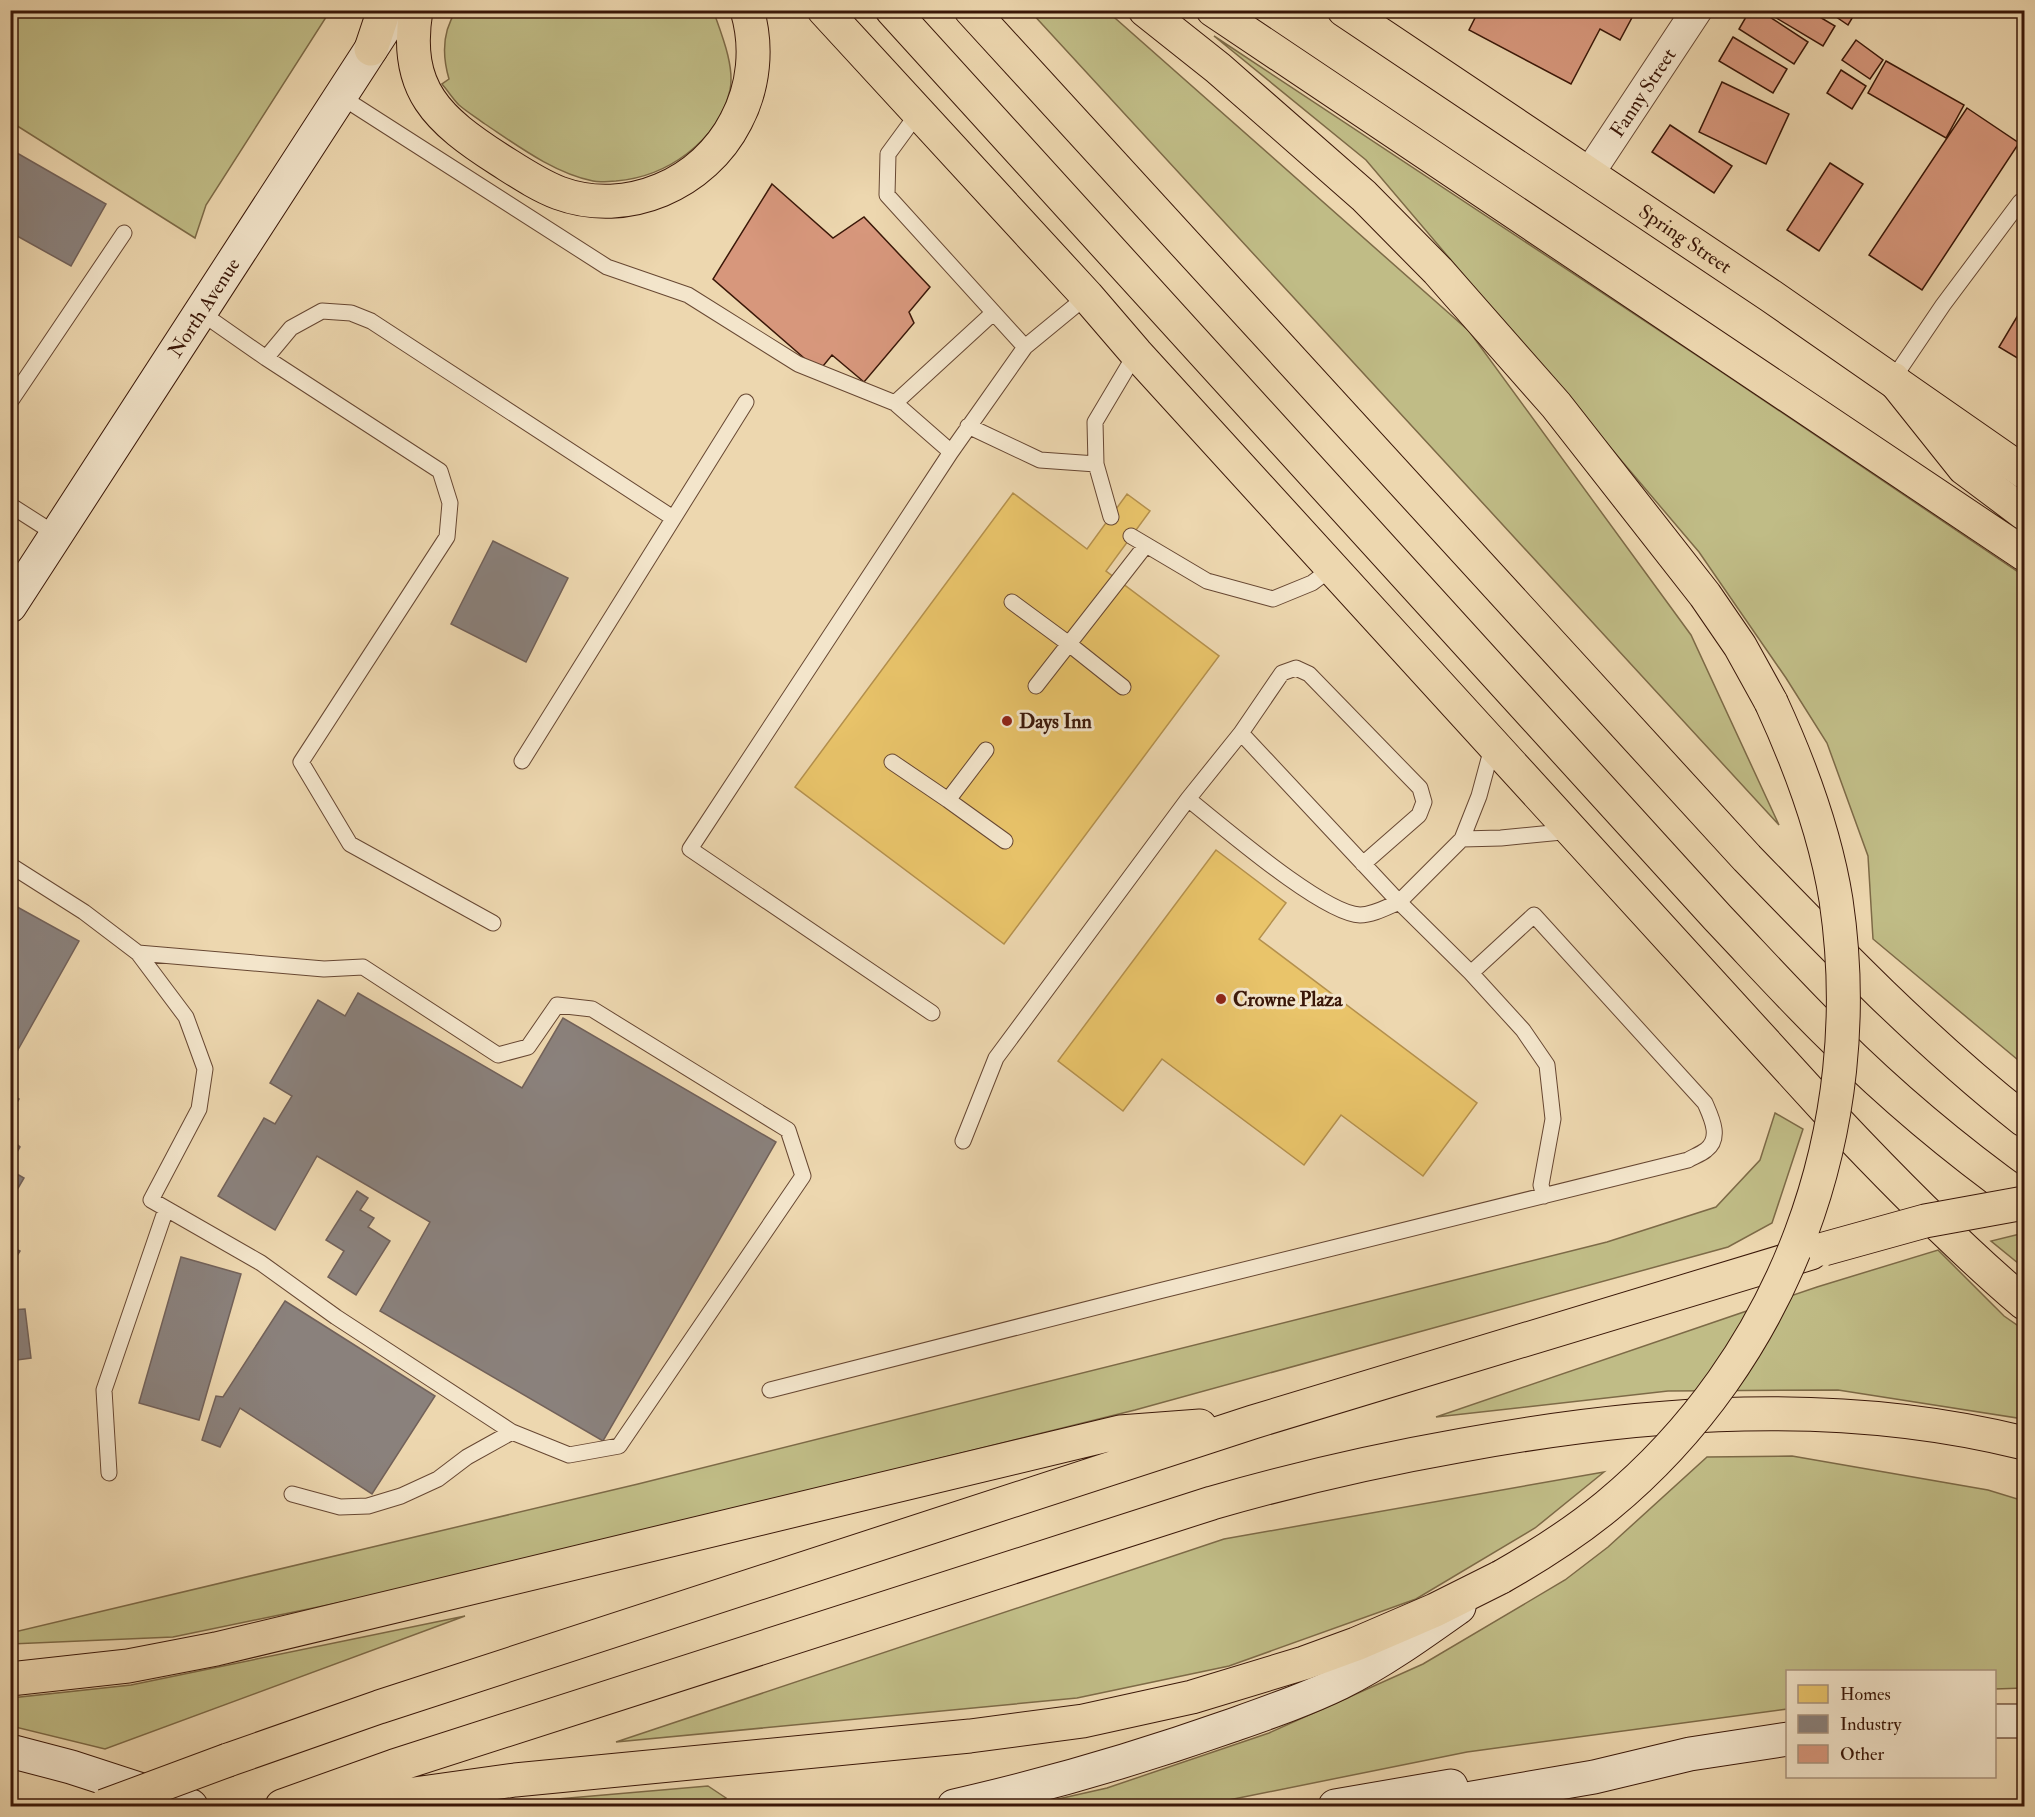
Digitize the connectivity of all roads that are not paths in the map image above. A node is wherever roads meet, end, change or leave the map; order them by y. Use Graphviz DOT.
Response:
graph roads {
  1 [pos="384,10"];
  2 [pos="396,10"];
  3 [pos="416,10"];
  4 [pos="747,10"];
  5 [pos="824,10"];
  6 [pos="892,10"];
  7 [pos="972,10"];
  8 [pos="1145,10"];
  9 [pos="1212,10"];
  10 [pos="1344,10"];
  11 [pos="1697,10"];
  12 [pos="371,49"];
  13 [pos="340,96"];
  14 [pos="918,113"];
  15 [pos="1588,175"];
  16 [pos="2020,202"];
  17 [pos="124,233"];
  18 [pos="1087,296"];
  19 [pos="200,312"];
  20 [pos="993,313"];
  21 [pos="1025,347"];
  22 [pos="1136,352"];
  23 [pos="266,358"];
  24 [pos="1893,379"];
  25 [pos="10,402"];
  26 [pos="746,402"];
  27 [pos="895,403"];
  28 [pos="968,426"];
  29 [pos="951,453"];
  30 [pos="1096,464"];
  31 [pos="2025,472"];
  32 [pos="10,505"];
  33 [pos="2025,513"];
  34 [pos="1111,517"];
  35 [pos="673,518"];
  36 [pos="57,535"];
  37 [pos="1131,536"];
  38 [pos="1146,545"];
  39 [pos="2025,554"];
  40 [pos="1332,568"];
  41 [pos="1012,602"];
  42 [pos="10,606"];
  43 [pos="1069,644"];
  44 [pos="1036,686"];
  45 [pos="1123,687"];
  46 [pos="1241,733"];
  47 [pos="1493,744"];
  48 [pos="986,750"];
  49 [pos="522,761"];
  50 [pos="892,762"];
  51 [pos="1188,799"];
  52 [pos="948,800"];
  53 [pos="1573,831"];
  54 [pos="1462,839"];
  55 [pos="1005,841"];
  56 [pos="1364,864"];
  57 [pos="10,865"];
  58 [pos="1399,902"];
  59 [pos="493,923"];
  60 [pos="138,953"];
  61 [pos="1471,973"];
  62 [pos="932,1013"];
  63 [pos="2025,1120"];
  64 [pos="963,1142"];
  65 [pos="1544,1196"];
  66 [pos="2025,1201"];
  67 [pos="166,1209"];
  68 [pos="2025,1303"];
  69 [pos="770,1390"];
  70 [pos="1253,1422"];
  71 [pos="512,1432"];
  72 [pos="2025,1443"];
  73 [pos="109,1473"];
  74 [pos="292,1494"];
  75 [pos="1501,1577"];
  76 [pos="10,1679"];
  77 [pos="1996,1721"];
  78 [pos="2025,1721"];
  79 [pos="1786,1739"];
  80 [pos="10,1751"];
  81 [pos="1690,1754"];
  82 [pos="344,1800"];
  83 [pos="1445,1804"];
  84 [pos="104,1806"];
  85 [pos="191,1806"];
  86 [pos="282,1806"];
  87 [pos="954,1806"];
  88 [pos="1335,1806"];
  1 -- 12 [label="main road"];
  2 -- 12 [label="street, North Avenue"];
  3 -- 4 [label="main road"];
  5 -- 14 [label="main road"];
  6 -- 66 [label="main road"];
  7 -- 63 [label="main road"];
  8 -- 75 [label="main road, bridge"];
  9 -- 39 [label="main road"];
  10 -- 15 [label="main road, Spring Street"];
  11 -- 15 [label="street, Fanny Street"];
  12 -- 13 [label="street, North Avenue"];
  13 -- 19 [label="street, North Avenue"];
  13 -- 27 [label="lane"];
  14 -- 18 [label="main road"];
  14 -- 20 [label="lane"];
  15 -- 24 [label="main road, Spring Street"];
  16 -- 24 [label="lane"];
  17 -- 25 [label="lane"];
  18 -- 21 [label="lane"];
  18 -- 22 [label="main road"];
  19 -- 23 [label="lane"];
  19 -- 36 [label="street, North Avenue"];
  20 -- 21 [label="lane"];
  20 -- 27 [label="lane"];
  21 -- 28 [label="lane"];
  22 -- 30 [label="lane"];
  22 -- 40 [label="main road"];
  23 -- 35 [label="lane"];
  23 -- 59 [label="lane"];
  24 -- 31 [label="main road, Spring Street"];
  24 -- 33 [label="main road"];
  26 -- 35 [label="lane"];
  27 -- 29 [label="lane"];
  28 -- 29 [label="lane"];
  28 -- 30 [label="lane"];
  29 -- 62 [label="lane"];
  30 -- 34 [label="lane"];
  32 -- 36 [label="lane"];
  35 -- 49 [label="lane"];
  36 -- 42 [label="street, North Avenue"];
  37 -- 38 [label="lane"];
  38 -- 40 [label="lane"];
  38 -- 43 [label="lane"];
  40 -- 47 [label="main road"];
  41 -- 43 [label="lane"];
  43 -- 44 [label="lane"];
  43 -- 45 [label="lane"];
  46 -- 51 [label="lane"];
  46 -- 56 [label="lane"];
  46 -- 56 [label="lane"];
  47 -- 53 [label="main road"];
  47 -- 54 [label="lane"];
  48 -- 52 [label="lane"];
  50 -- 52 [label="lane"];
  51 -- 58 [label="lane"];
  51 -- 64 [label="lane"];
  52 -- 55 [label="lane"];
  53 -- 54 [label="lane"];
  53 -- 68 [label="main road"];
  54 -- 58 [label="lane"];
  56 -- 58 [label="lane"];
  57 -- 60 [label="lane"];
  58 -- 61 [label="lane"];
  60 -- 67 [label="lane"];
  60 -- 71 [label="lane"];
  61 -- 65 [label="lane"];
  61 -- 65 [label="lane"];
  65 -- 69 [label="lane"];
  66 -- 70 [label="main road, bridge"];
  67 -- 71 [label="lane"];
  67 -- 73 [label="lane"];
  70 -- 76 [label="main road"];
  70 -- 84 [label="main road, bridge"];
  71 -- 74 [label="lane"];
  72 -- 82 [label="main road"];
  75 -- 82 [label="main road"];
  75 -- 87 [label="street"];
  77 -- 78 [label="street"];
  79 -- 81 [label="street"];
  80 -- 85 [label="street"];
  81 -- 83 [label="street"];
  81 -- 88 [label="street"];
  82 -- 86 [label="main road"];
}
